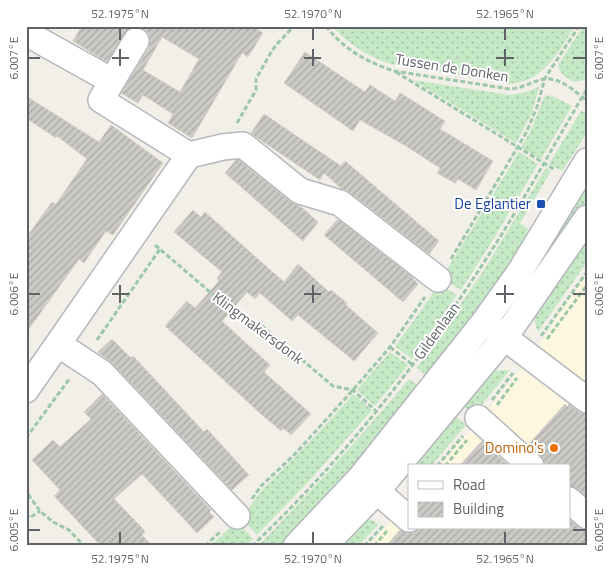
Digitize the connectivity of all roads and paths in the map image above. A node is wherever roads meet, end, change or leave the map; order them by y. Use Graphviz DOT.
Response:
graph roads {
  1 [pos="294,26"];
  2 [pos="326,26"];
  3 [pos="579,26"];
  4 [pos="26,33"];
  5 [pos="136,41"];
  6 [pos="394,71"];
  7 [pos="545,78"];
  8 [pos="112,81"];
  9 [pos="587,89"];
  10 [pos="582,97"];
  11 [pos="587,101"];
  12 [pos="224,147"];
  13 [pos="517,147"];
  14 [pos="189,155"];
  15 [pos="587,161"];
  16 [pos="544,164"];
  17 [pos="558,173"];
  18 [pos="587,218"];
  19 [pos="136,233"];
  20 [pos="438,279"];
  21 [pos="484,322"];
  22 [pos="505,337"];
  23 [pos="58,344"];
  24 [pos="390,347"];
  25 [pos="413,365"];
  26 [pos="26,390"];
  27 [pos="353,390"];
  28 [pos="587,400"];
  29 [pos="376,411"];
  30 [pos="478,418"];
  31 [pos="529,464"];
  32 [pos="369,484"];
  33 [pos="26,487"];
  34 [pos="570,501"];
  35 [pos="40,511"];
  36 [pos="26,514"];
  37 [pos="236,516"];
  38 [pos="587,516"];
  39 [pos="408,518"];
  40 [pos="84,546"];
  41 [pos="205,546"];
  42 [pos="252,546"];
  43 [pos="296,546"];
  44 [pos="324,546"];
  1 -- 12 [label="path"];
  2 -- 6 [label="path, Tussen de Donken"];
  3 -- 7 [label="path"];
  4 -- 8 [label="street"];
  5 -- 8 [label="street"];
  6 -- 7 [label="path, Tussen de Donken"];
  6 -- 13 [label="path"];
  7 -- 10 [label="path"];
  7 -- 13 [label="path"];
  8 -- 14 [label="street"];
  9 -- 10 [label="path, Gildenlaan"];
  10 -- 11 [label="path"];
  10 -- 16 [label="path, Gildenlaan"];
  12 -- 14 [label="street"];
  12 -- 20 [label="street"];
  13 -- 16 [label="path"];
  13 -- 20 [label="path"];
  14 -- 19 [label="street"];
  15 -- 21 [label="street, Gildenlaan"];
  16 -- 17 [label="path"];
  16 -- 25 [label="path, Gildenlaan"];
  18 -- 22 [label="street, Gildenlaan"];
  19 -- 23 [label="street"];
  19 -- 27 [label="path, Klingmakersdonk"];
  20 -- 24 [label="path"];
  21 -- 22 [label="street"];
  21 -- 32 [label="street, Gildenlaan"];
  22 -- 28 [label="street"];
  22 -- 32 [label="street, Gildenlaan"];
  23 -- 26 [label="street"];
  23 -- 37 [label="street"];
  24 -- 25 [label="path"];
  24 -- 27 [label="path"];
  25 -- 29 [label="path, Gildenlaan"];
  27 -- 29 [label="path"];
  27 -- 37 [label="path"];
  29 -- 42 [label="path, Gildenlaan"];
  30 -- 31 [label="street"];
  32 -- 39 [label="street"];
  32 -- 43 [label="street, Gildenlaan"];
  32 -- 44 [label="street, Gildenlaan"];
  33 -- 35 [label="path"];
  34 -- 38 [label="street"];
  35 -- 36 [label="path"];
  35 -- 40 [label="path"];
  37 -- 41 [label="path"];
}
